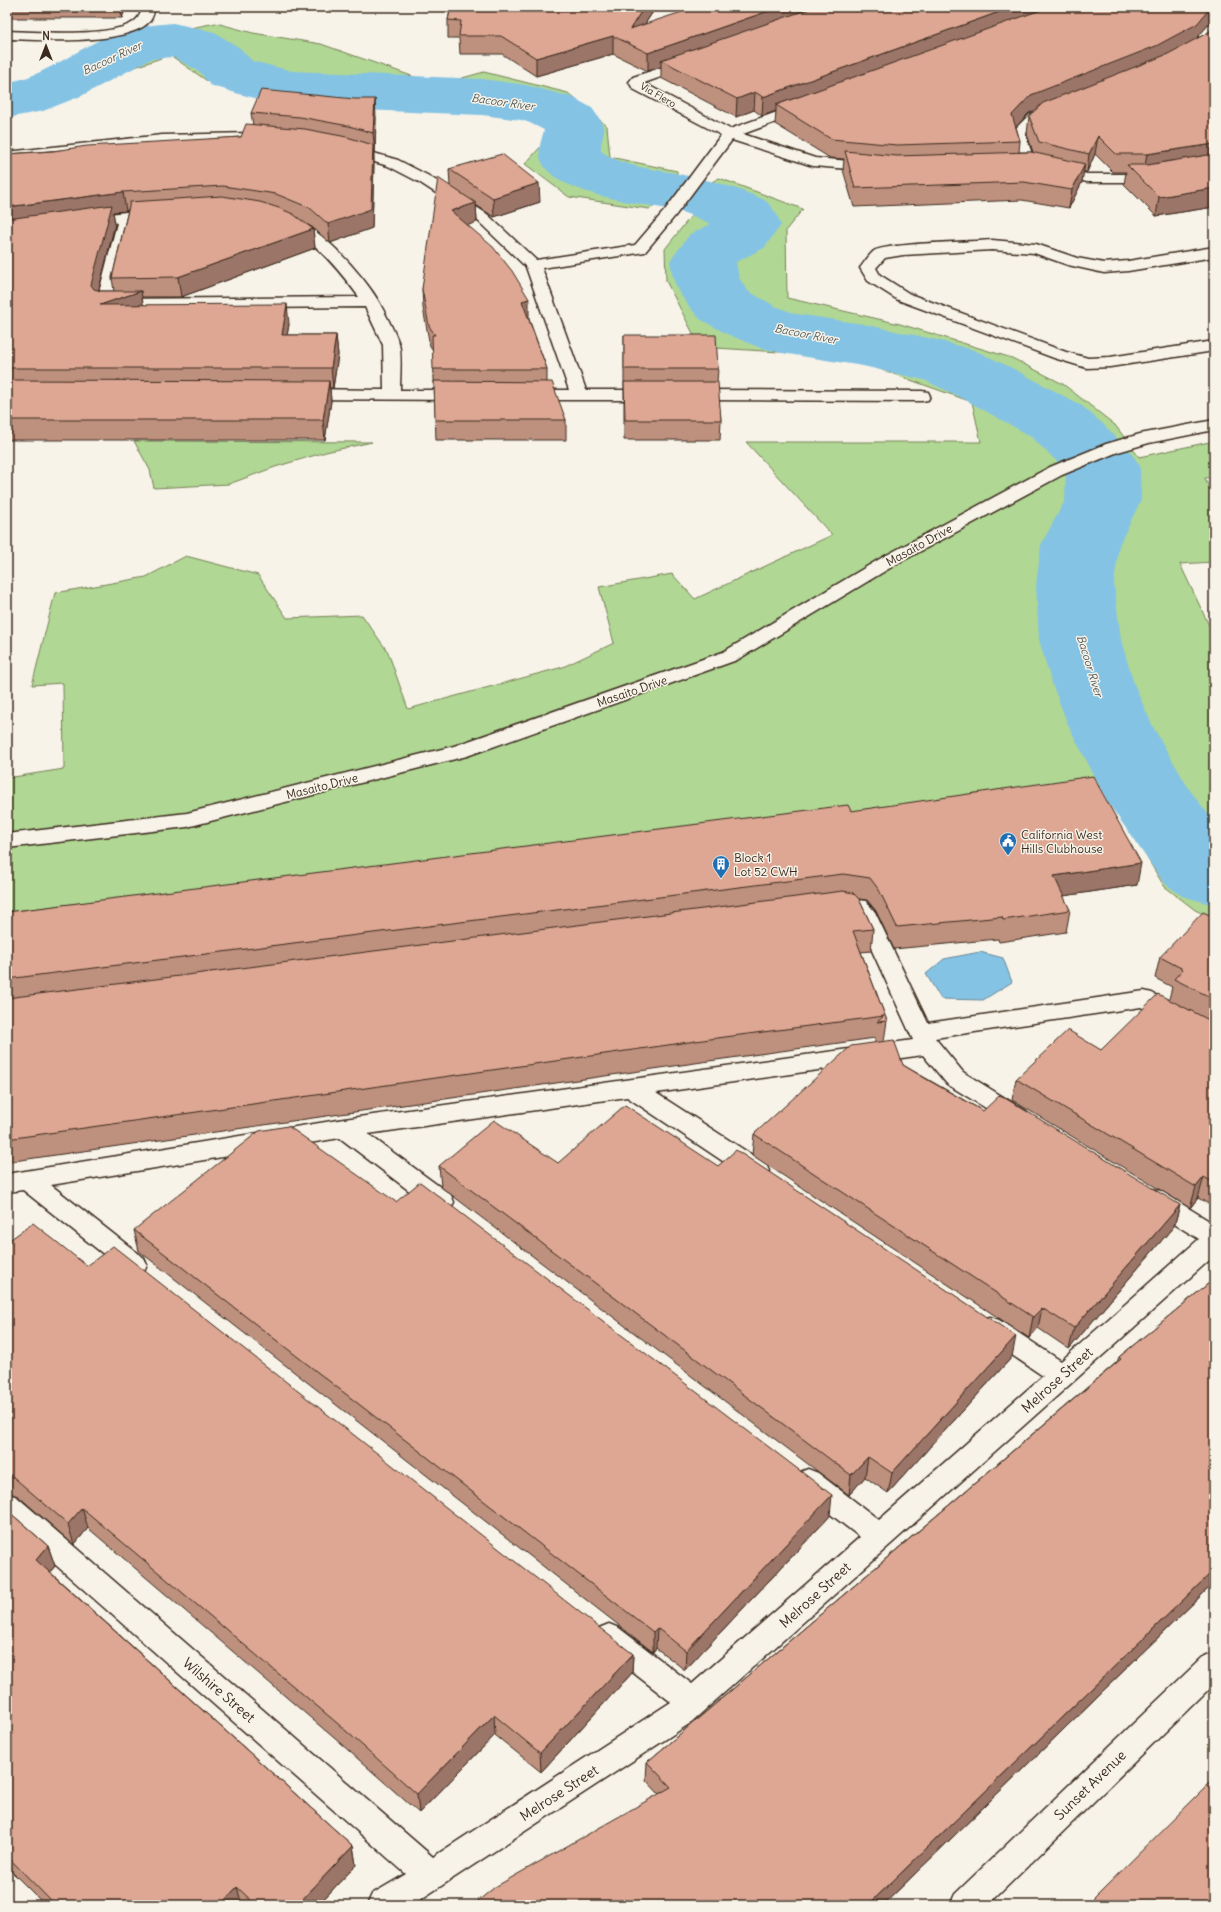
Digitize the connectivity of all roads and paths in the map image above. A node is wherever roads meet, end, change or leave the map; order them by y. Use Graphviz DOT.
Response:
graph roads {
  1 [pos="149,7"];
  2 [pos="7,35"];
  3 [pos="705,56"];
  4 [pos="818,101"];
  5 [pos="1064,106"];
  6 [pos="729,134"];
  7 [pos="264,138"];
  8 [pos="330,146"];
  9 [pos="7,156"];
  10 [pos="1029,165"];
  11 [pos="1014,166"];
  12 [pos="1214,167"];
  13 [pos="888,168"];
  14 [pos="173,212"];
  15 [pos="126,216"];
  16 [pos="272,217"];
  17 [pos="74,223"];
  18 [pos="1214,252"];
  19 [pos="533,265"];
  20 [pos="371,302"];
  21 [pos="1214,346"];
  22 [pos="282,394"];
  23 [pos="392,394"];
  24 [pos="478,395"];
  25 [pos="509,395"];
  26 [pos="579,395"];
  27 [pos="922,396"];
  28 [pos="1214,424"];
  29 [pos="7,841"];
  30 [pos="825,906"];
  31 [pos="1214,1035"];
  32 [pos="924,1039"];
  33 [pos="631,1088"];
  34 [pos="344,1128"];
  35 [pos="1037,1128"];
  36 [pos="17,1182"];
  37 [pos="777,1185"];
  38 [pos="1132,1186"];
  39 [pos="458,1214"];
  40 [pos="1214,1236"];
  41 [pos="1214,1241"];
  42 [pos="153,1279"];
  43 [pos="970,1313"];
  44 [pos="1062,1375"];
  45 [pos="792,1469"];
  46 [pos="7,1505"];
  47 [pos="881,1537"];
  48 [pos="593,1624"];
  49 [pos="1214,1665"];
  50 [pos="693,1702"];
  51 [pos="431,1876"];
  52 [pos="383,1905"];
  53 [pos="966,1905"];
  1 -- 2 [label="street"];
  3 -- 6 [label="street, Via Flero"];
  4 -- 6 [label="street"];
  5 -- 10 [label="street"];
  6 -- 13 [label="street"];
  6 -- 19 [label="street"];
  7 -- 9 [label="street"];
  8 -- 19 [label="street"];
  10 -- 11 [label="street"];
  10 -- 12 [label="street"];
  14 -- 15 [label="street"];
  15 -- 17 [label="street"];
  15 -- 20 [label="street"];
  16 -- 20 [label="street"];
  18 -- 21 [label="street"];
  19 -- 26 [label="street"];
  20 -- 23 [label="street"];
  22 -- 23 [label="street"];
  23 -- 24 [label="street"];
  25 -- 26 [label="street"];
  26 -- 27 [label="street"];
  28 -- 29 [label="street, Masaito Drive"];
  30 -- 32 [label="street"];
  31 -- 32 [label="street"];
  32 -- 33 [label="street"];
  32 -- 35 [label="street"];
  33 -- 34 [label="street"];
  33 -- 37 [label="street"];
  34 -- 36 [label="street"];
  34 -- 39 [label="street"];
  36 -- 42 [label="street"];
  38 -- 40 [label="street"];
  41 -- 44 [label="street, Melrose Street"];
  43 -- 44 [label="street"];
  44 -- 47 [label="street, Melrose Street"];
  45 -- 47 [label="street"];
  46 -- 51 [label="street, Wilshire Street"];
  47 -- 50 [label="street, Melrose Street"];
  48 -- 50 [label="street"];
  49 -- 53 [label="street, Sunset Avenue"];
  50 -- 51 [label="street, Melrose Street"];
  51 -- 52 [label="street, Melrose Street"];
}
